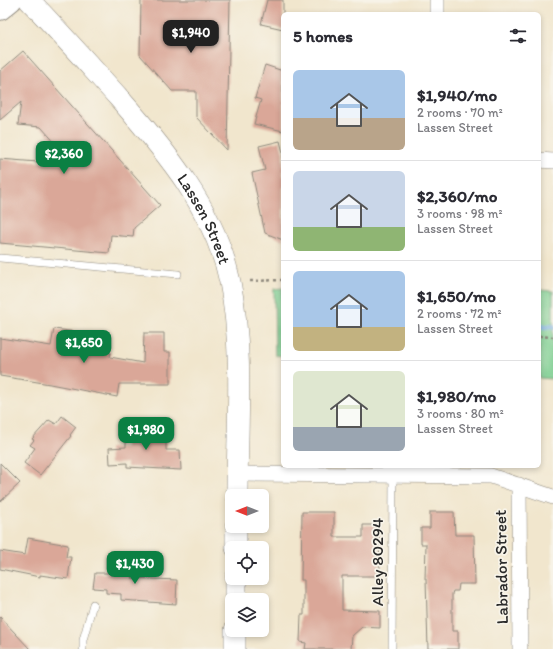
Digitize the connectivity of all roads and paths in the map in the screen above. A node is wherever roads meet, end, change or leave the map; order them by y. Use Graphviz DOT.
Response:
graph roads {
  1 [pos="11,0"];
  2 [pos="29,0"];
  3 [pos="437,0"];
  4 [pos="0,9"];
  5 [pos="437,12"];
  6 [pos="541,160"];
  7 [pos="553,161"];
  8 [pos="0,258"];
  9 [pos="178,274"];
  10 [pos="281,280"];
  11 [pos="230,282"];
  12 [pos="541,336"];
  13 [pos="553,337"];
  14 [pos="237,474"];
  15 [pos="393,474"];
  16 [pos="519,485"];
  17 [pos="237,489"];
  18 [pos="553,496"];
  19 [pos="93,604"];
  20 [pos="235,637"];
  21 [pos="83,649"];
  22 [pos="235,649"];
  23 [pos="392,649"];
  24 [pos="520,649"];
  1 -- 4 [label="main road"];
  2 -- 11 [label="main road, Lassen Street"];
  3 -- 5 [label="street"];
  6 -- 7 [label="street"];
  8 -- 9 [label="lane"];
  10 -- 11 [label="path"];
  11 -- 14 [label="main road, Lassen Street"];
  12 -- 13 [label="path"];
  14 -- 15 [label="street"];
  14 -- 17 [label="main road, Lassen Street"];
  15 -- 16 [label="street"];
  15 -- 23 [label="lane, Alley 80294"];
  16 -- 18 [label="street"];
  16 -- 24 [label="street, Labrador Street"];
  19 -- 21 [label="lane"];
  20 -- 22 [label="main road"];
}
